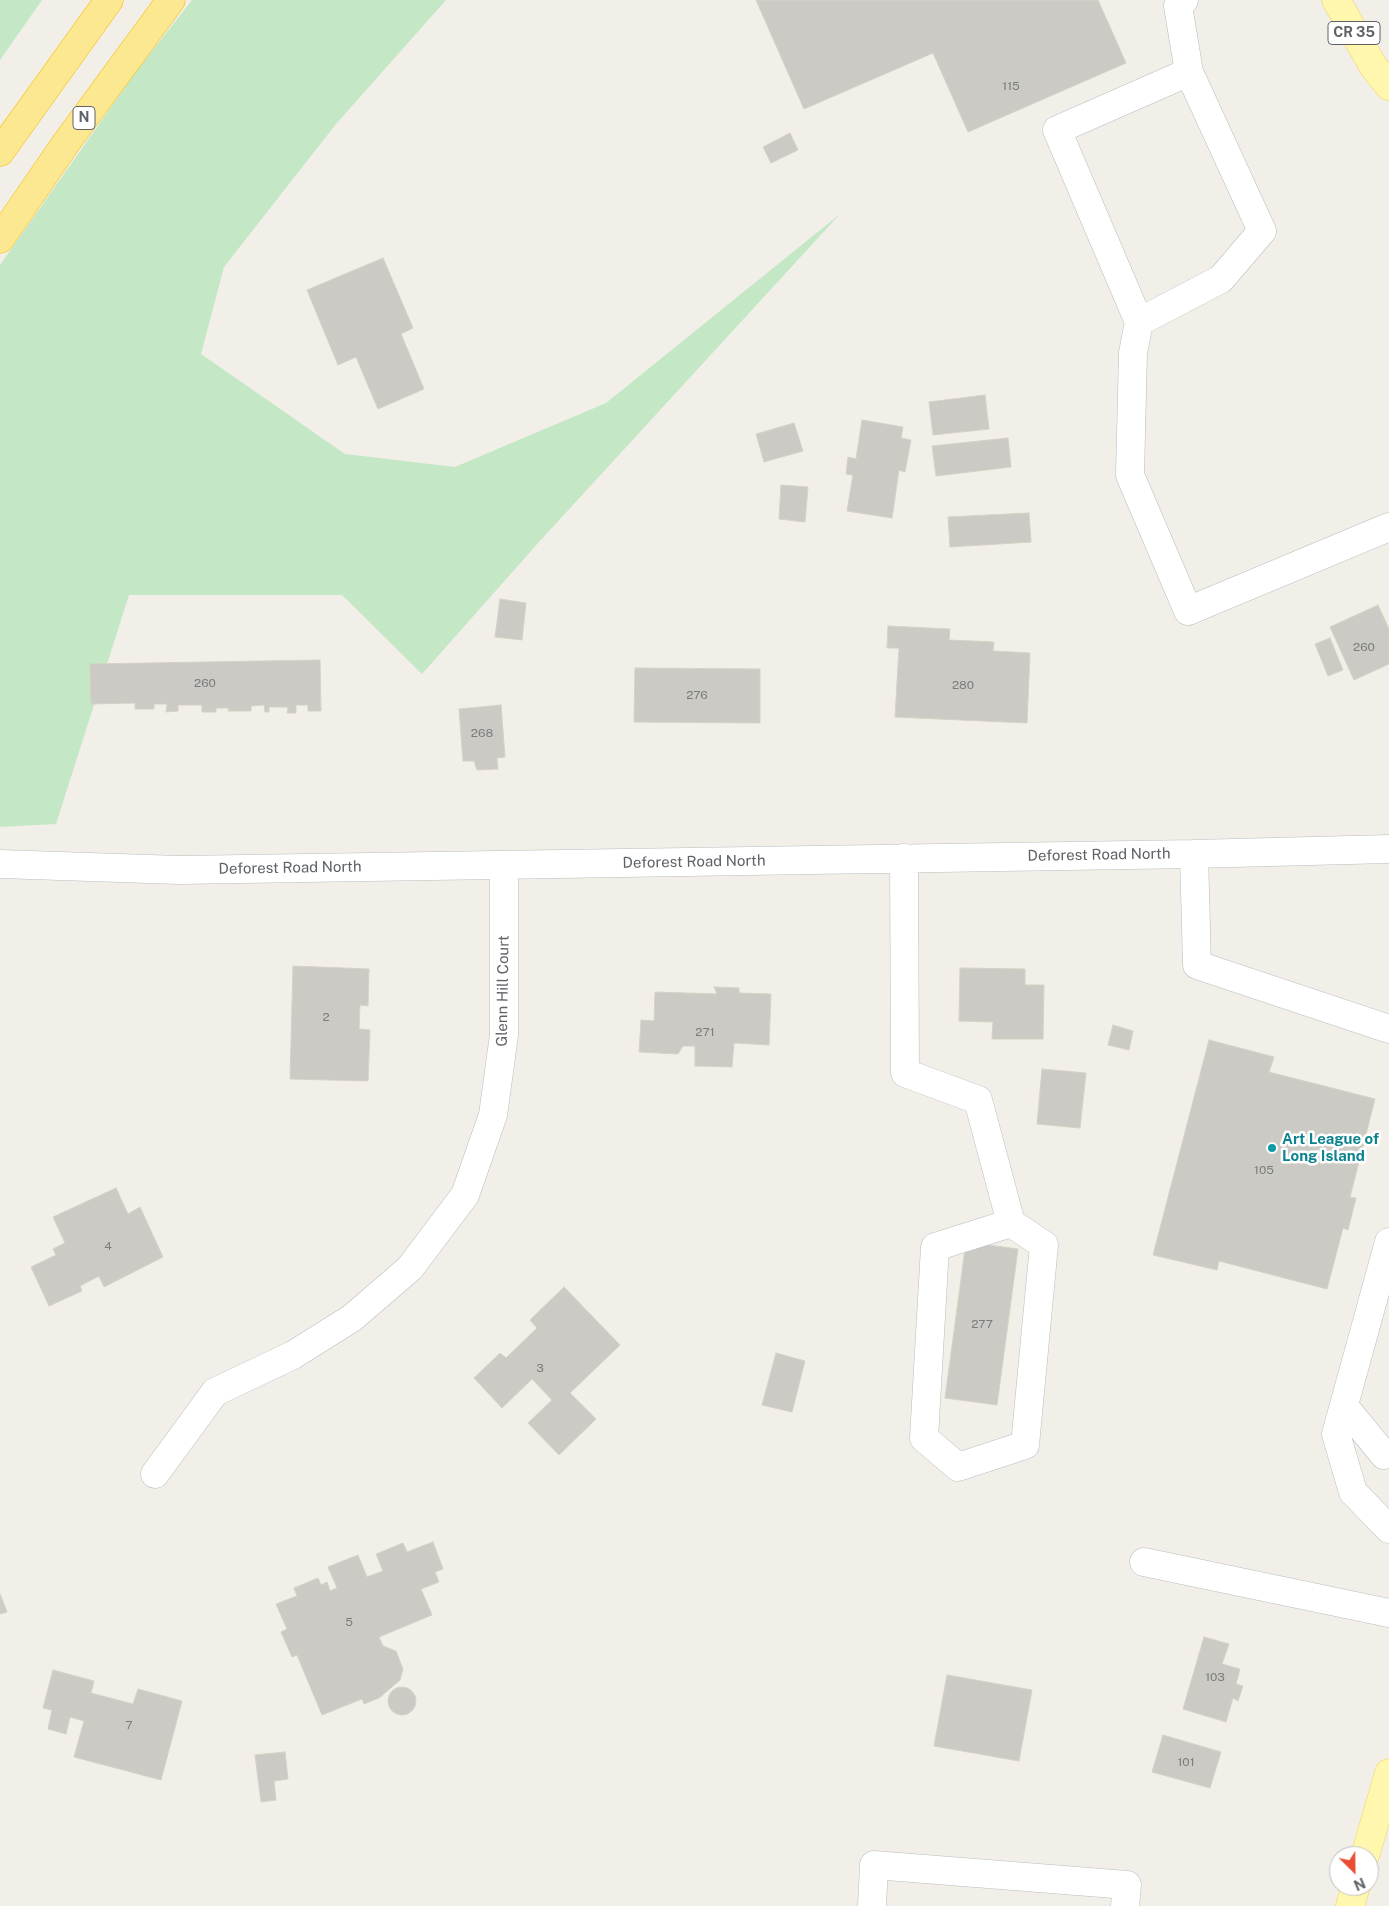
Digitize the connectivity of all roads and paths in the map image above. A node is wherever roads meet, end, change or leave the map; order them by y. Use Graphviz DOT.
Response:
graph roads {
  1 [pos="109,0"];
  2 [pos="171,0"];
  3 [pos="1184,0"];
  4 [pos="1336,0"];
  5 [pos="75,45"];
  6 [pos="1189,72"];
  7 [pos="1381,76"];
  8 [pos="1389,96"];
  9 [pos="0,128"];
  10 [pos="0,152"];
  11 [pos="0,239"];
  12 [pos="1139,322"];
  13 [pos="1389,527"];
  14 [pos="1389,849"];
  15 [pos="1194,854"];
  16 [pos="904,858"];
  17 [pos="0,864"];
  18 [pos="504,866"];
  19 [pos="1389,1029"];
  20 [pos="1011,1223"];
  21 [pos="1389,1242"];
  22 [pos="1344,1406"];
  23 [pos="1389,1454"];
  24 [pos="155,1474"];
  25 [pos="1389,1529"];
  26 [pos="1144,1562"];
  27 [pos="1389,1612"];
  28 [pos="1389,1773"];
  29 [pos="1368,1846"];
  30 [pos="872,1906"];
  31 [pos="1125,1906"];
  1 -- 5 [label="highway"];
  2 -- 11 [label="highway, N"];
  3 -- 6 [label="street"];
  4 -- 7 [label="main road, CR 35"];
  5 -- 9 [label="highway"];
  5 -- 10 [label="highway"];
  6 -- 12 [label="street"];
  6 -- 12 [label="street"];
  7 -- 8 [label="main road"];
  12 -- 13 [label="street"];
  14 -- 15 [label="street, Deforest Road North"];
  15 -- 16 [label="street, Deforest Road North"];
  15 -- 19 [label="street"];
  16 -- 18 [label="street, Deforest Road North"];
  16 -- 20 [label="street"];
  17 -- 18 [label="street, Deforest Road North"];
  18 -- 24 [label="street, Glenn Hill Court"];
  20 -- 20 [label="street"];
  21 -- 22 [label="street"];
  22 -- 23 [label="street"];
  22 -- 25 [label="street"];
  26 -- 27 [label="street"];
  28 -- 29 [label="main road"];
  30 -- 31 [label="street"];
}
